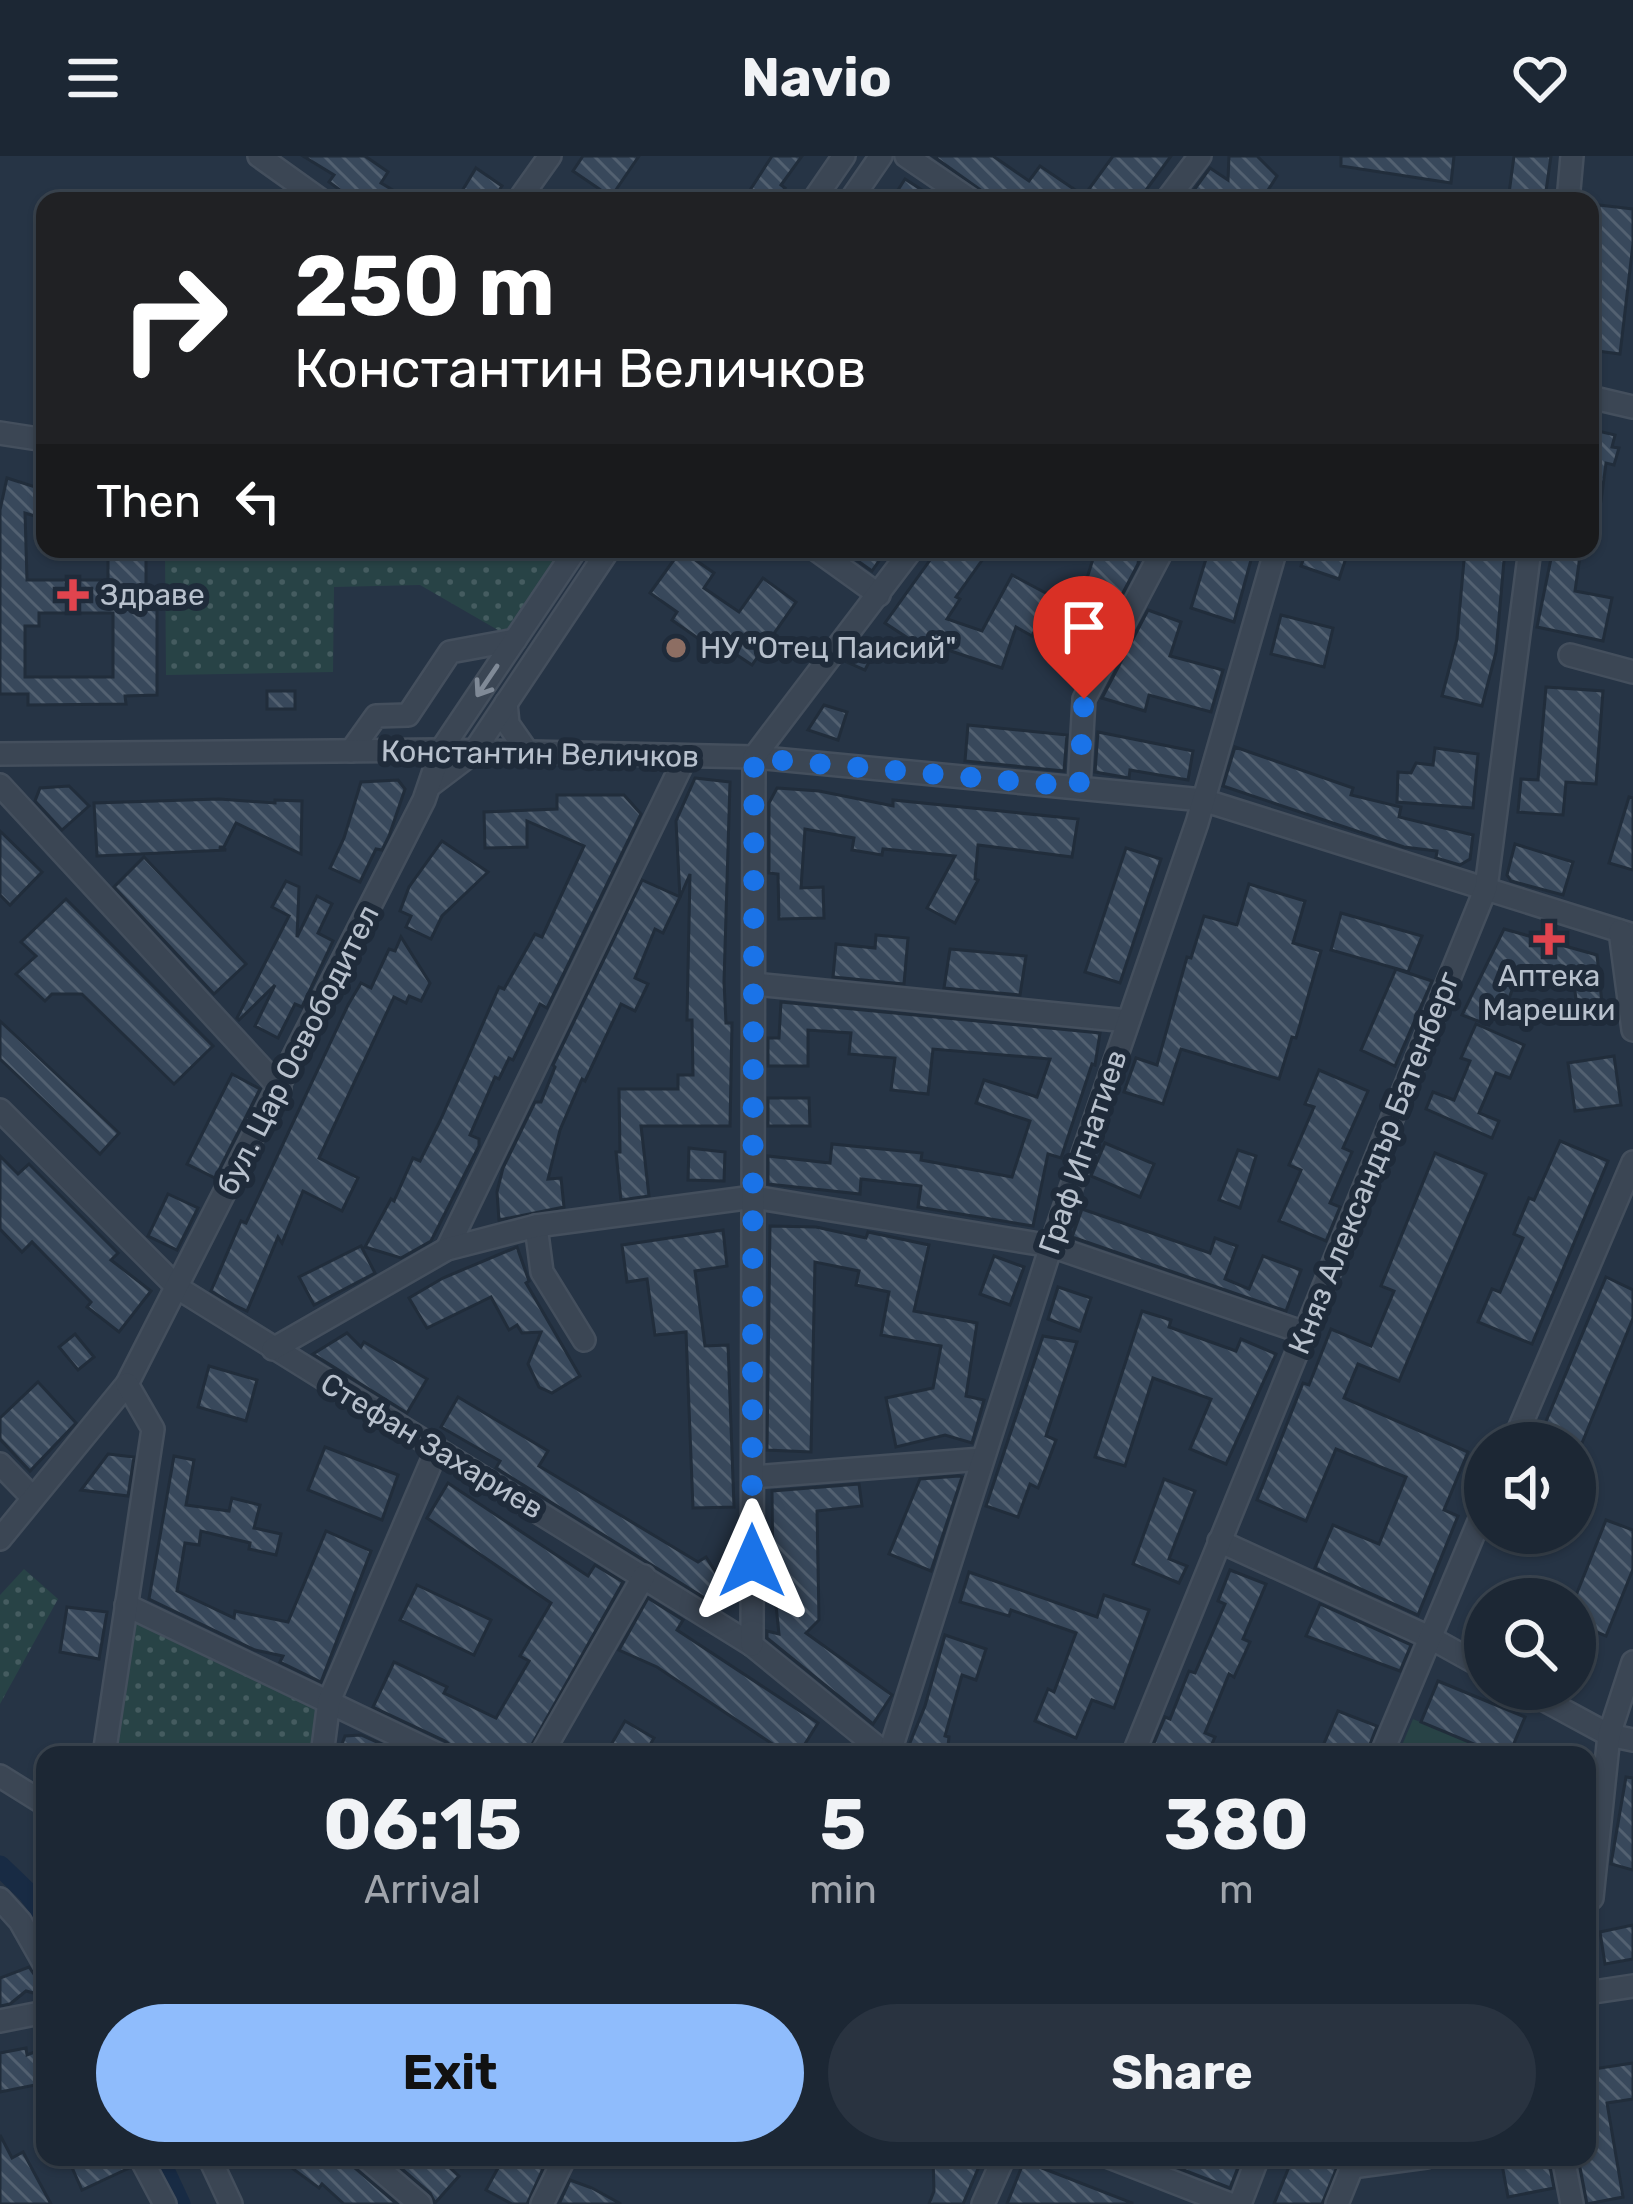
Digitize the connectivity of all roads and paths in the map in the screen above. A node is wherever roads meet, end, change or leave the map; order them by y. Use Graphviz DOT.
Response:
graph roads {
  1 [pos="259,156"];
  2 [pos="550,156"];
  3 [pos="844,156"];
  4 [pos="881,156"];
  5 [pos="906,156"];
  6 [pos="1200,156"];
  7 [pos="1572,156"];
  8 [pos="309,192"];
  9 [pos="524,192"];
  10 [pos="819,192"];
  11 [pos="856,192"];
  12 [pos="959,192"];
  13 [pos="1173,192"];
  14 [pos="1569,192"];
  15 [pos="1599,400"];
  16 [pos="1633,407"];
  17 [pos="0,433"];
  18 [pos="36,439"];
  19 [pos="570,558"];
  20 [pos="604,558"];
  21 [pos="828,558"];
  22 [pos="906,558"];
  23 [pos="1157,558"];
  24 [pos="1273,558"];
  25 [pos="1529,558"];
  26 [pos="879,595"];
  27 [pos="515,640"];
  28 [pos="1570,655"];
  29 [pos="1633,672"];
  30 [pos="506,703"];
  31 [pos="440,750"];
  32 [pos="351,751"];
  33 [pos="473,753"];
  34 [pos="0,754"];
  35 [pos="530,754"];
  36 [pos="686,756"];
  37 [pos="754,758"];
  38 [pos="432,784"];
  39 [pos="0,785"];
  40 [pos="1079,787"];
  41 [pos="1204,800"];
  42 [pos="1486,888"];
  43 [pos="1626,933"];
  44 [pos="754,984"];
  45 [pos="1128,1021"];
  46 [pos="1633,1030"];
  47 [pos="280,1088"];
  48 [pos="0,1110"];
  49 [pos="1633,1162"];
  50 [pos="753,1197"];
  51 [pos="1611,1215"];
  52 [pos="1633,1224"];
  53 [pos="536,1226"];
  54 [pos="1051,1246"];
  55 [pos="447,1249"];
  56 [pos="178,1288"];
  57 [pos="1305,1333"];
  58 [pos="584,1340"];
  59 [pos="273,1349"];
  60 [pos="127,1384"];
  61 [pos="1522,1422"];
  62 [pos="437,1449"];
  63 [pos="982,1459"];
  64 [pos="0,1464"];
  65 [pos="753,1477"];
  66 [pos="33,1498"];
  67 [pos="0,1539"];
  68 [pos="1219,1541"];
  69 [pos="1465,1554"];
  70 [pos="644,1576"];
  71 [pos="126,1605"];
  72 [pos="1429,1637"];
  73 [pos="752,1645"];
  74 [pos="1464,1656"];
  75 [pos="1633,1662"];
  76 [pos="329,1701"];
  77 [pos="1563,1710"];
  78 [pos="1609,1735"];
  79 [pos="1633,1740"];
  80 [pos="105,1746"];
  81 [pos="323,1746"];
  82 [pos="421,1746"];
  83 [pos="546,1746"];
  84 [pos="877,1746"];
  85 [pos="891,1746"];
  86 [pos="1137,1746"];
  87 [pos="1385,1746"];
  88 [pos="0,1776"];
  89 [pos="36,1798"];
  90 [pos="1596,1860"];
  91 [pos="0,1899"];
  92 [pos="36,1948"];
  93 [pos="1633,1986"];
  94 [pos="1596,1992"];
  95 [pos="36,2014"];
  96 [pos="0,2021"];
  97 [pos="145,2166"];
  98 [pos="212,2166"];
  99 [pos="376,2166"];
  100 [pos="561,2166"];
  101 [pos="1000,2166"];
  102 [pos="1131,2166"];
  103 [pos="1255,2166"];
  104 [pos="1359,2166"];
  105 [pos="1565,2166"];
  106 [pos="165,2204"];
  107 [pos="231,2204"];
  108 [pos="420,2204"];
  109 [pos="542,2204"];
  110 [pos="983,2204"];
  111 [pos="1230,2204"];
  112 [pos="1240,2204"];
  113 [pos="1336,2204"];
  114 [pos="1572,2204"];
  1 -- 8 [label="street"];
  2 -- 9 [label="street"];
  3 -- 10 [label="street"];
  4 -- 11 [label="street"];
  5 -- 12 [label="street"];
  6 -- 13 [label="street"];
  7 -- 14 [label="street"];
  15 -- 16 [label="street"];
  17 -- 18 [label="street"];
  19 -- 27 [label="street, бул. Цар Освободител"];
  20 -- 30 [label="street"];
  21 -- 26 [label="street"];
  22 -- 26 [label="street"];
  23 -- 40 [label="street"];
  24 -- 41 [label="street, Граф Игнатиев"];
  25 -- 42 [label="street, Княз Александър Батенберг"];
  26 -- 37 [label="street"];
  27 -- 31 [label="street, бул. Цар Освободител, one-way"];
  27 -- 32 [label="street"];
  28 -- 29 [label="street"];
  30 -- 33 [label="street"];
  30 -- 35 [label="street"];
  31 -- 32 [label="street, Константин Величков"];
  31 -- 33 [label="street, Константин Величков"];
  31 -- 38 [label="street, бул. Цар Освободител"];
  32 -- 34 [label="street, Константин Величков"];
  33 -- 35 [label="street, Константин Величков"];
  33 -- 38 [label="street"];
  35 -- 36 [label="street, Константин Величков"];
  36 -- 37 [label="street, Константин Величков"];
  36 -- 55 [label="street"];
  37 -- 40 [label="street, Константин Величков"];
  37 -- 44 [label="street"];
  38 -- 47 [label="street, бул. Цар Освободител"];
  39 -- 47 [label="street"];
  40 -- 41 [label="street, Константин Величков"];
  41 -- 42 [label="street, Константин Величков"];
  41 -- 45 [label="street, Граф Игнатиев"];
  42 -- 43 [label="street, Константин Величков"];
  42 -- 57 [label="street, Княз Александър Батенберг"];
  43 -- 46 [label="street"];
  44 -- 45 [label="street"];
  44 -- 50 [label="street"];
  45 -- 54 [label="street, Граф Игнатиев"];
  47 -- 56 [label="street, бул. Цар Освободител"];
  48 -- 56 [label="street, Стефан Захариев"];
  49 -- 51 [label="street"];
  50 -- 53 [label="street"];
  50 -- 54 [label="street"];
  50 -- 65 [label="street"];
  51 -- 52 [label="street"];
  51 -- 61 [label="street"];
  53 -- 55 [label="street"];
  53 -- 58 [label="street"];
  54 -- 57 [label="street"];
  54 -- 63 [label="street, Граф Игнатиев"];
  55 -- 59 [label="street"];
  56 -- 59 [label="street, Стефан Захариев"];
  56 -- 60 [label="street, бул. Цар Освободител"];
  57 -- 68 [label="street, Княз Александър Батенберг"];
  59 -- 62 [label="street, Стефан Захариев"];
  60 -- 66 [label="street, бул. Цар Освободител"];
  60 -- 71 [label="street"];
  62 -- 70 [label="street, Стефан Захариев"];
  62 -- 76 [label="street"];
  63 -- 65 [label="street"];
  63 -- 85 [label="street, Граф Игнатиев"];
  64 -- 66 [label="street"];
  65 -- 73 [label="street"];
  66 -- 67 [label="street, бул. Цар Освободител"];
  68 -- 72 [label="street"];
  68 -- 86 [label="street, Княз Александър Батенберг"];
  69 -- 72 [label="street"];
  70 -- 73 [label="street, Стефан Захариев"];
  70 -- 83 [label="street"];
  71 -- 76 [label="street"];
  71 -- 80 [label="street"];
  72 -- 74 [label="street"];
  72 -- 87 [label="street"];
  73 -- 84 [label="street, Стефан Захариев"];
  75 -- 78 [label="street"];
  76 -- 81 [label="street"];
  76 -- 82 [label="street"];
  77 -- 78 [label="street"];
  78 -- 79 [label="street"];
  78 -- 90 [label="street"];
  88 -- 89 [label="street"];
  91 -- 92 [label="street"];
  93 -- 94 [label="street"];
  95 -- 96 [label="street"];
  97 -- 106 [label="street"];
  98 -- 107 [label="street"];
  99 -- 108 [label="street"];
  100 -- 109 [label="street"];
  101 -- 110 [label="street"];
  102 -- 111 [label="street"];
  103 -- 112 [label="street"];
  104 -- 113 [label="street"];
  105 -- 114 [label="street"];
}
